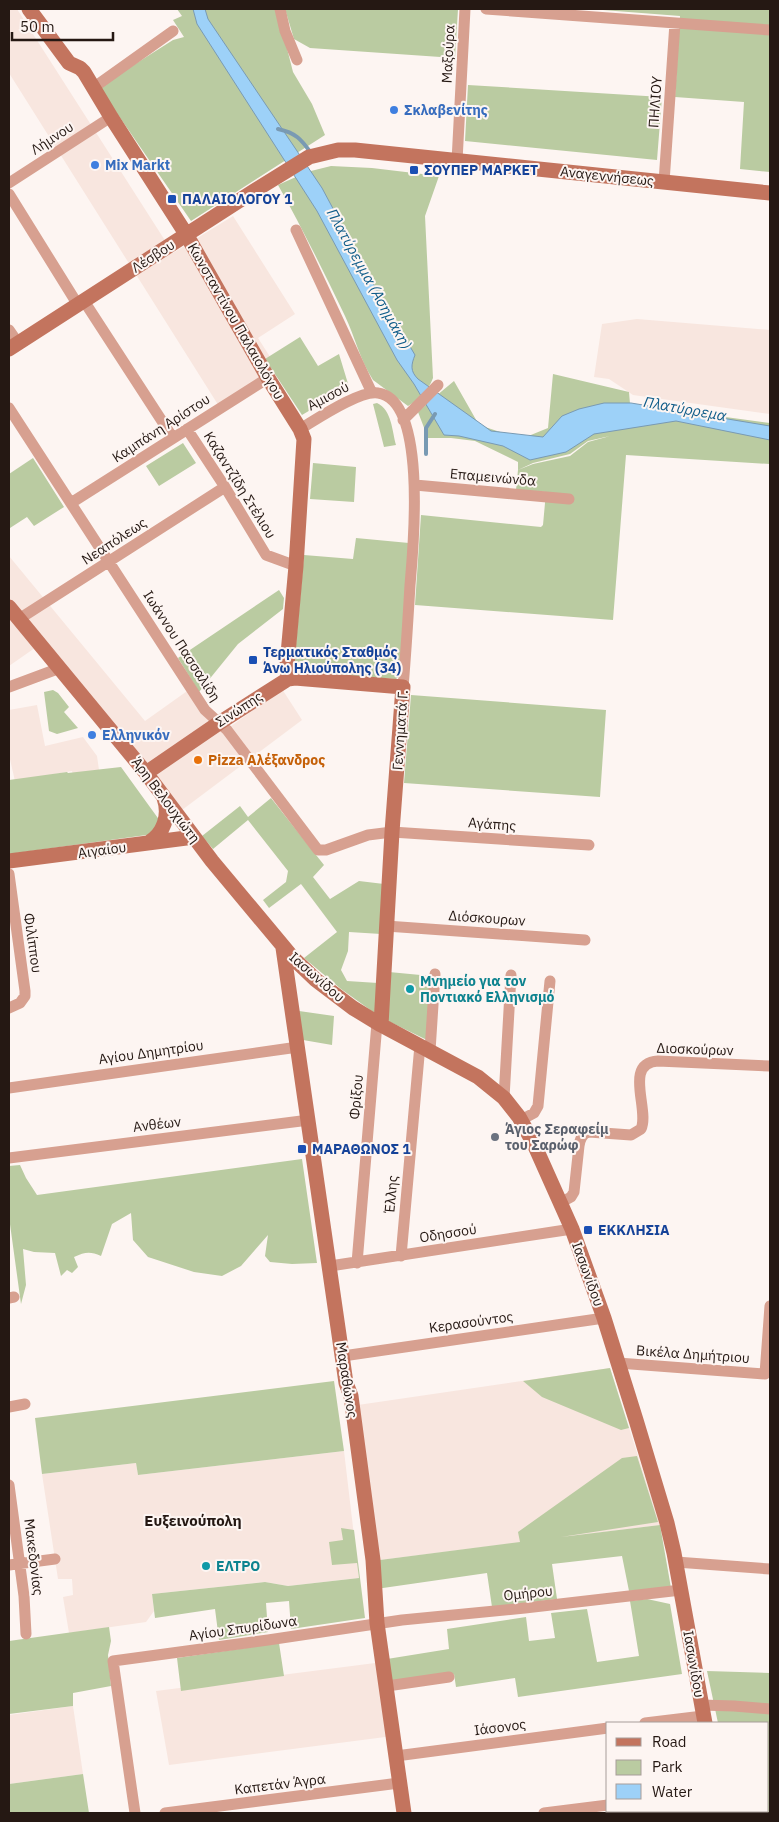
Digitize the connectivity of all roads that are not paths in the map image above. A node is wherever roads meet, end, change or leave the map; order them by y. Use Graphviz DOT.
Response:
graph roads {
  1 [pos="29,9"];
  2 [pos="280,9"];
  3 [pos="465,9"];
  4 [pos="486,9"];
  5 [pos="675,23"];
  6 [pos="770,30"];
  7 [pos="173,31"];
  8 [pos="297,60"];
  9 [pos="93,88"];
  10 [pos="111,118"];
  11 [pos="324,152"];
  12 [pos="457,161"];
  13 [pos="664,182"];
  14 [pos="9,183"];
  15 [pos="770,193"];
  16 [pos="9,194"];
  17 [pos="296,230"];
  18 [pos="186,234"];
  19 [pos="81,303"];
  20 [pos="9,330"];
  21 [pos="13,346"];
  22 [pos="268,378"];
  23 [pos="438,386"];
  24 [pos="372,393"];
  25 [pos="9,408"];
  26 [pos="403,420"];
  27 [pos="186,429"];
  28 [pos="300,429"];
  29 [pos="172,438"];
  30 [pos="415,485"];
  31 [pos="225,487"];
  32 [pos="570,499"];
  33 [pos="71,503"];
  34 [pos="109,562"];
  35 [pos="296,566"];
  36 [pos="9,606"];
  37 [pos="19,619"];
  38 [pos="60,668"];
  39 [pos="288,679"];
  40 [pos="9,687"];
  41 [pos="403,687"];
  42 [pos="218,723"];
  43 [pos="146,773"];
  44 [pos="164,796"];
  45 [pos="392,832"];
  46 [pos="194,837"];
  47 [pos="148,843"];
  48 [pos="589,845"];
  49 [pos="9,861"];
  50 [pos="9,874"];
  51 [pos="386,926"];
  52 [pos="585,940"];
  53 [pos="284,948"];
  54 [pos="435,974"];
  55 [pos="511,975"];
  56 [pos="316,980"];
  57 [pos="550,981"];
  58 [pos="290,994"];
  59 [pos="9,1008"];
  60 [pos="379,1024"];
  61 [pos="298,1047"];
  62 [pos="425,1048"];
  63 [pos="770,1066"];
  64 [pos="9,1088"];
  65 [pos="504,1098"];
  66 [pos="309,1120"];
  67 [pos="521,1120"];
  68 [pos="9,1158"];
  69 [pos="560,1203"];
  70 [pos="572,1229"];
  71 [pos="401,1256"];
  72 [pos="357,1263"];
  73 [pos="330,1266"];
  74 [pos="770,1306"];
  75 [pos="604,1318"];
  76 [pos="770,1321"];
  77 [pos="343,1356"];
  78 [pos="618,1363"];
  79 [pos="25,1404"];
  80 [pos="9,1407"];
  81 [pos="9,1485"];
  82 [pos="55,1559"];
  83 [pos="676,1562"];
  84 [pos="14,1564"];
  85 [pos="770,1569"];
  86 [pos="682,1590"];
  87 [pos="377,1623"];
  88 [pos="26,1634"];
  89 [pos="449,1677"];
  90 [pos="386,1686"];
  91 [pos="770,1709"];
  92 [pos="703,1715"];
  93 [pos="652,1722"];
  94 [pos="606,1728"];
  95 [pos="396,1756"];
  96 [pos="399,1783"];
  97 [pos="606,1804"];
  98 [pos="135,1813"];
  99 [pos="165,1813"];
  100 [pos="404,1813"];
  101 [pos="544,1813"];
  1 -- 9 [label="street, Κωνσταντίνου Παλαιολόγου"];
  2 -- 8 [label="street"];
  3 -- 12 [label="street, Μαξούρα"];
  4 -- 5 [label="street"];
  5 -- 6 [label="street"];
  5 -- 13 [label="street, ΠΗΛΙΟΥ"];
  7 -- 9 [label="street"];
  9 -- 10 [label="street, Κωνσταντίνου Παλαιολόγου"];
  10 -- 14 [label="street, Λήμνου"];
  10 -- 18 [label="street, Κωνσταντίνου Παλαιολόγου"];
  11 -- 12 [label="street, Αναγεννήσεως"];
  11 -- 18 [label="street, Λέσβου"];
  12 -- 13 [label="street, Αναγεννήσεως"];
  13 -- 15 [label="street, Αναγεννήσεως"];
  16 -- 19 [label="street"];
  17 -- 24 [label="street"];
  18 -- 19 [label="street, Λέσβου"];
  18 -- 22 [label="street, Κωνσταντίνου Παλαιολόγου"];
  19 -- 21 [label="street, Λέσβου"];
  19 -- 29 [label="street"];
  20 -- 21 [label="street"];
  22 -- 27 [label="street, Καμπάνη Αρίστου"];
  22 -- 28 [label="street, Κωνσταντίνου Παλαιολόγου"];
  23 -- 26 [label="street"];
  24 -- 26 [label="street, Γεννηματά Γ."];
  24 -- 28 [label="street, Αμισού"];
  25 -- 33 [label="street, Ιωάννου Πασσαλίδη"];
  26 -- 30 [label="street, Γεννηματά Γ."];
  27 -- 29 [label="street, Καμπάνη Αρίστου"];
  27 -- 31 [label="street, Καζαντζίδη Στέλιου"];
  28 -- 35 [label="street, Κωνσταντίνου Παλαιολόγου"];
  29 -- 33 [label="street, Καμπάνη Αρίστου"];
  30 -- 32 [label="street, Επαμεινώνδα"];
  30 -- 41 [label="street, Γεννηματά Γ."];
  31 -- 34 [label="street, Νεαπόλεως"];
  31 -- 35 [label="street, Καζαντζίδη Στέλιου"];
  33 -- 34 [label="street, Ιωάννου Πασσαλίδη"];
  34 -- 37 [label="street, Νεαπόλεως"];
  34 -- 42 [label="street, Ιωάννου Πασσαλίδη"];
  35 -- 39 [label="street, Κωνσταντίνου Παλαιολόγου"];
  36 -- 37 [label="street, Άρη Βελουχιώτη"];
  37 -- 38 [label="street, Άρη Βελουχιώτη"];
  38 -- 40 [label="street"];
  38 -- 43 [label="street, Άρη Βελουχιώτη"];
  39 -- 41 [label="street"];
  39 -- 42 [label="street, Σινώπης"];
  41 -- 45 [label="street, Γεννηματά Γ."];
  42 -- 43 [label="street, Σινώπης"];
  42 -- 45 [label="street, Ιωάννου Πασσαλίδη"];
  43 -- 44 [label="street, Άρη Βελουχιώτη"];
  44 -- 46 [label="street, Άρη Βελουχιώτη"];
  44 -- 47 [label="street"];
  45 -- 48 [label="street, Αγάπης"];
  45 -- 51 [label="street, Γεννηματά Γ."];
  46 -- 47 [label="street, Αιγαίου"];
  46 -- 53 [label="street, Άρη Βελουχιώτη"];
  47 -- 49 [label="street, Αιγαίου"];
  50 -- 59 [label="street, Φιλίππου"];
  51 -- 52 [label="street, Διόσκουρων"];
  51 -- 60 [label="street, Γεννηματά Γ."];
  53 -- 56 [label="street, Ιασωνίδου"];
  53 -- 58 [label="street, Μαραθώνος"];
  54 -- 62 [label="street, Έλλης"];
  55 -- 65 [label="street"];
  56 -- 58 [label="street"];
  56 -- 60 [label="street, Ιασωνίδου"];
  57 -- 67 [label="street"];
  58 -- 61 [label="street, Μαραθώνος"];
  60 -- 62 [label="street, Ιασωνίδου"];
  60 -- 72 [label="street, Φρίξου"];
  61 -- 64 [label="street, Αγίου Δημητρίου"];
  61 -- 66 [label="street, Μαραθώνος"];
  62 -- 65 [label="street, Ιασωνίδου"];
  62 -- 71 [label="street, Έλλης"];
  63 -- 69 [label="street, Διοσκούρων"];
  65 -- 67 [label="street, Ιασωνίδου"];
  66 -- 68 [label="street, Ανθέων"];
  66 -- 73 [label="street, Μαραθώνος"];
  67 -- 69 [label="street, Ιασωνίδου"];
  69 -- 70 [label="street, Ιασωνίδου"];
  70 -- 71 [label="street, Οδησσού"];
  70 -- 75 [label="street, Ιασωνίδου"];
  71 -- 72 [label="street, Οδησσού"];
  72 -- 73 [label="street, Οδησσού"];
  73 -- 77 [label="street, Μαραθώνος"];
  74 -- 76 [label="street"];
  75 -- 77 [label="street, Κερασούντος"];
  75 -- 78 [label="street, Ιασωνίδου"];
  76 -- 78 [label="street, Βικέλα Δημήτριου"];
  77 -- 87 [label="street, Μαραθώνος"];
  78 -- 83 [label="street, Ιασωνίδου"];
  79 -- 80 [label="street"];
  81 -- 84 [label="street, Μακεδονίας"];
  82 -- 84 [label="street"];
  83 -- 85 [label="street"];
  83 -- 86 [label="street, Ιασωνίδου"];
  84 -- 88 [label="street, Μακεδονίας"];
  86 -- 87 [label="street, Ομήρου"];
  86 -- 92 [label="street, Ιασωνίδου"];
  87 -- 90 [label="street, Μαραθώνος"];
  87 -- 98 [label="street, Αγίου Σπυρίδωνα"];
  89 -- 90 [label="street"];
  90 -- 95 [label="street, Μαραθώνος"];
  91 -- 92 [label="street"];
  92 -- 93 [label="street"];
  94 -- 95 [label="street, Ιάσονος"];
  95 -- 96 [label="street, Μαραθώνος"];
  96 -- 99 [label="street, Καπετάν Άγρα"];
  96 -- 100 [label="street, Μαραθώνος"];
  97 -- 101 [label="street"];
}
